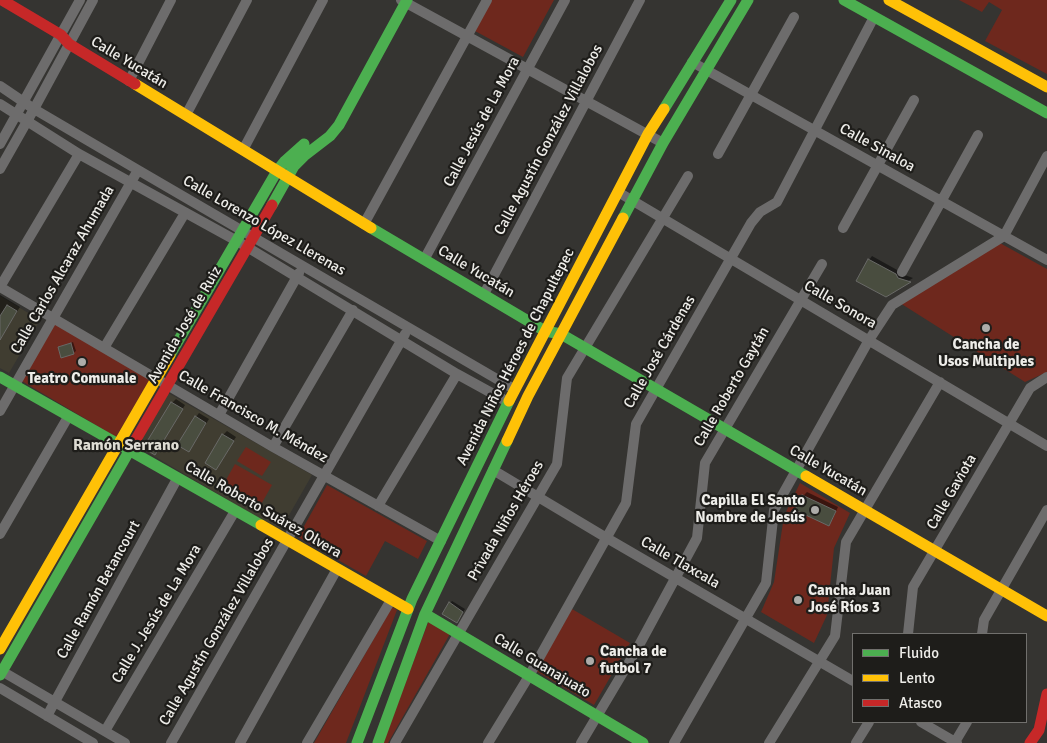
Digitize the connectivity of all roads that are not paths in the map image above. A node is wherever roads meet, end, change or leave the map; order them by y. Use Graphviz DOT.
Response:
graph roads {
  1 [pos="80,0"];
  2 [pos="93,0"];
  3 [pos="171,0"];
  4 [pos="248,0"];
  5 [pos="323,0"];
  6 [pos="487,0"];
  7 [pos="565,0"];
  8 [pos="640,0"];
  9 [pos="731,0"];
  10 [pos="748,0"];
  11 [pos="844,0"];
  12 [pos="889,0"];
  13 [pos="5,1"];
  14 [pos="402,1"];
  15 [pos="794,17"];
  16 [pos="874,17"];
  17 [pos="61,35"];
  18 [pos="467,36"];
  19 [pos="69,44"];
  20 [pos="692,62"];
  21 [pos="528,69"];
  22 [pos="706,70"];
  23 [pos="129,81"];
  24 [pos="0,86"];
  25 [pos="1047,87"];
  26 [pos="751,95"];
  27 [pos="914,100"];
  28 [pos="587,101"];
  29 [pos="24,102"];
  30 [pos="0,104"];
  31 [pos="34,109"];
  32 [pos="1047,113"];
  33 [pos="17,115"];
  34 [pos="186,115"];
  35 [pos="27,122"];
  36 [pos="815,130"];
  37 [pos="648,134"];
  38 [pos="978,135"];
  39 [pos="663,143"];
  40 [pos="0,144"];
  41 [pos="243,150"];
  42 [pos="79,154"];
  43 [pos="718,154"];
  44 [pos="1047,156"];
  45 [pos="877,165"];
  46 [pos="0,169"];
  47 [pos="138,170"];
  48 [pos="282,175"];
  49 [pos="688,176"];
  50 [pos="130,183"];
  51 [pos="618,192"];
  52 [pos="633,200"];
  53 [pos="941,201"];
  54 [pos="185,213"];
  55 [pos="663,218"];
  56 [pos="364,224"];
  57 [pos="843,228"];
  58 [pos="248,234"];
  59 [pos="1004,236"];
  60 [pos="242,244"];
  61 [pos="425,258"];
  62 [pos="731,258"];
  63 [pos="1047,260"];
  64 [pos="822,264"];
  65 [pos="303,266"];
  66 [pos="902,272"];
  67 [pos="297,278"];
  68 [pos="0,287"];
  69 [pos="484,294"];
  70 [pos="801,300"];
  71 [pos="353,310"];
  72 [pos="53,318"];
  73 [pos="408,327"];
  74 [pos="545,331"];
  75 [pos="561,334"];
  76 [pos="401,340"];
  77 [pos="869,340"];
  78 [pos="104,348"];
  79 [pos="585,348"];
  80 [pos="457,374"];
  81 [pos="0,377"];
  82 [pos="1047,377"];
  83 [pos="157,379"];
  84 [pos="940,382"];
  85 [pos="167,385"];
  86 [pos="14,386"];
  87 [pos="656,388"];
  88 [pos="514,389"];
  89 [pos="508,402"];
  90 [pos="0,411"];
  91 [pos="219,415"];
  92 [pos="68,417"];
  93 [pos="1010,423"];
  94 [pos="725,429"];
  95 [pos="118,445"];
  96 [pos="1047,446"];
  97 [pos="273,447"];
  98 [pos="129,451"];
  99 [pos="493,470"];
  100 [pos="797,470"];
  101 [pos="324,475"];
  102 [pos="177,478"];
  103 [pos="538,496"];
  104 [pos="378,506"];
  105 [pos="864,510"];
  106 [pos="1047,510"];
  107 [pos="235,511"];
  108 [pos="0,534"];
  109 [pos="605,537"];
  110 [pos="286,541"];
  111 [pos="441,541"];
  112 [pos="934,550"];
  113 [pos="337,569"];
  114 [pos="676,577"];
  115 [pos="1002,589"];
  116 [pos="391,600"];
  117 [pos="408,610"];
  118 [pos="425,614"];
  119 [pos="1047,616"];
  120 [pos="746,618"];
  121 [pos="908,633"];
  122 [pos="982,633"];
  123 [pos="458,634"];
  124 [pos="0,649"];
  125 [pos="821,660"];
  126 [pos="1,672"];
  127 [pos="529,676"];
  128 [pos="852,680"];
  129 [pos="0,688"];
  130 [pos="1047,694"];
  131 [pos="54,702"];
  132 [pos="47,716"];
  133 [pos="597,716"];
  134 [pos="868,723"];
  135 [pos="923,723"];
  136 [pos="966,723"];
  137 [pos="105,731"];
  138 [pos="956,742"];
  139 [pos="93,743"];
  140 [pos="125,743"];
  141 [pos="171,743"];
  142 [pos="240,743"];
  143 [pos="307,743"];
  144 [pos="357,743"];
  145 [pos="378,743"];
  146 [pos="395,743"];
  147 [pos="488,743"];
  148 [pos="581,743"];
  149 [pos="643,743"];
  150 [pos="674,743"];
  151 [pos="770,743"];
  152 [pos="856,743"];
  153 [pos="1030,743"];
  1 -- 17 [label="street"];
  2 -- 19 [label="street"];
  3 -- 23 [label="street"];
  4 -- 34 [label="street"];
  5 -- 41 [label="street"];
  6 -- 18 [label="street"];
  7 -- 21 [label="street, Calle Jesús de La Mora"];
  8 -- 28 [label="street, Calle Agustín González Villalobos"];
  9 -- 20 [label="street, Avenida Niños Héroes de Chapultepec"];
  10 -- 22 [label="street, Avenida Niños Héroes de Chapultepec"];
  11 -- 16 [label="street"];
  12 -- 25 [label="street"];
  13 -- 17 [label="street, Calle Yucatán"];
  14 -- 18 [label="street"];
  14 -- 48 [label="street, Avenida José de Ruiz"];
  15 -- 26 [label="street"];
  16 -- 32 [label="street"];
  16 -- 36 [label="street, Calle José Cárdenas"];
  17 -- 19 [label="street, Calle Yucatán"];
  17 -- 29 [label="street"];
  18 -- 21 [label="street"];
  18 -- 56 [label="street"];
  19 -- 23 [label="street, Calle Yucatán"];
  19 -- 31 [label="street"];
  20 -- 22 [label="street, Calle Sinaloa"];
  20 -- 37 [label="street, Avenida Niños Héroes de Chapultepec"];
  21 -- 28 [label="street"];
  21 -- 61 [label="street, Calle Jesús de La Mora"];
  22 -- 26 [label="street, Calle Sinaloa"];
  22 -- 39 [label="street, Avenida Niños Héroes de Chapultepec"];
  23 -- 34 [label="street, Calle Yucatán"];
  24 -- 29 [label="street, Calle Lorenzo López Llerenas"];
  26 -- 36 [label="street, Calle Sinaloa"];
  26 -- 43 [label="street"];
  27 -- 45 [label="street"];
  28 -- 37 [label="street"];
  28 -- 69 [label="street, Calle Agustín González Villalobos"];
  29 -- 31 [label="street, Calle Lorenzo López Llerenas"];
  29 -- 33 [label="street"];
  30 -- 33 [label="street, Calle Lorenzo López Llerenas"];
  31 -- 35 [label="street"];
  31 -- 47 [label="street, Calle Lorenzo López Llerenas"];
  33 -- 35 [label="street, Calle Lorenzo López Llerenas"];
  33 -- 40 [label="street"];
  34 -- 41 [label="street, Calle Yucatán"];
  35 -- 42 [label="street, Calle Lorenzo López Llerenas"];
  35 -- 46 [label="street"];
  36 -- 45 [label="street, Calle Sinaloa"];
  36 -- 62 [label="street, Calle José Cárdenas"];
  37 -- 39 [label="street"];
  37 -- 51 [label="street, Avenida Niños Héroes de Chapultepec"];
  38 -- 53 [label="street"];
  39 -- 52 [label="street, Avenida Niños Héroes de Chapultepec"];
  41 -- 48 [label="street, Calle Yucatán"];
  42 -- 50 [label="street, Calle Lorenzo López Llerenas"];
  42 -- 68 [label="street"];
  44 -- 59 [label="street"];
  45 -- 53 [label="street, Calle Sinaloa"];
  45 -- 57 [label="street"];
  47 -- 50 [label="street, Calle Carlos Alcaraz Ahumada"];
  47 -- 58 [label="street, Calle Lorenzo López Llerenas"];
  48 -- 56 [label="street, Calle Yucatán"];
  48 -- 58 [label="street, Avenida José de Ruiz"];
  49 -- 55 [label="street, Privada Niños Héroes"];
  50 -- 54 [label="street, Calle Lorenzo López Llerenas"];
  50 -- 72 [label="street, Calle Carlos Alcaraz Ahumada"];
  51 -- 52 [label="street, Calle Sonora"];
  51 -- 74 [label="street, Avenida Niños Héroes de Chapultepec"];
  52 -- 55 [label="street, Calle Sonora"];
  52 -- 75 [label="street, Avenida Niños Héroes de Chapultepec"];
  53 -- 59 [label="street, Calle Sinaloa"];
  53 -- 66 [label="street"];
  54 -- 60 [label="street, Calle Lorenzo López Llerenas"];
  54 -- 78 [label="street"];
  55 -- 62 [label="street, Calle Sonora"];
  55 -- 79 [label="street, Privada Niños Héroes"];
  56 -- 61 [label="street, Calle Yucatán"];
  58 -- 60 [label="street, Avenida José de Ruiz"];
  58 -- 65 [label="street, Calle Lorenzo López Llerenas"];
  59 -- 63 [label="street, Calle Sinaloa"];
  59 -- 77 [label="street"];
  60 -- 67 [label="street, Calle Lorenzo López Llerenas"];
  60 -- 83 [label="street, Avenida José de Ruiz"];
  60 -- 85 [label="street, Avenida José de Ruiz"];
  61 -- 69 [label="street, Calle Yucatán"];
  62 -- 70 [label="street, Calle Sonora"];
  62 -- 87 [label="street, Calle José Cárdenas"];
  64 -- 70 [label="street, Calle Roberto Gaytán"];
  65 -- 67 [label="street"];
  65 -- 73 [label="street, Calle Lorenzo López Llerenas"];
  67 -- 71 [label="street, Calle Lorenzo López Llerenas"];
  67 -- 91 [label="street"];
  68 -- 72 [label="street, Calle Francisco M. Méndez"];
  69 -- 74 [label="street, Calle Yucatán"];
  70 -- 77 [label="street, Calle Sonora"];
  70 -- 94 [label="street, Calle Roberto Gaytán"];
  71 -- 76 [label="street, Calle Lorenzo López Llerenas"];
  71 -- 97 [label="street"];
  72 -- 78 [label="street, Calle Francisco M. Méndez"];
  72 -- 86 [label="street, Calle Carlos Alcaraz Ahumada"];
  73 -- 76 [label="street, Calle Agustín González Villalobos"];
  73 -- 88 [label="street, Calle Lorenzo López Llerenas"];
  74 -- 75 [label="street, Calle Yucatán"];
  74 -- 88 [label="street, Avenida Niños Héroes de Chapultepec"];
  75 -- 79 [label="street, Calle Yucatán"];
  75 -- 99 [label="street, Avenida Niños Héroes de Chapultepec"];
  76 -- 80 [label="street, Calle Lorenzo López Llerenas"];
  76 -- 101 [label="street, Calle Agustín González Villalobos"];
  77 -- 84 [label="street, Calle Sonora"];
  77 -- 100 [label="street"];
  78 -- 83 [label="street, Calle Francisco M. Méndez"];
  79 -- 87 [label="street, Calle Yucatán"];
  79 -- 103 [label="street, Privada Niños Héroes"];
  80 -- 89 [label="street, Calle Lorenzo López Llerenas"];
  80 -- 104 [label="street"];
  81 -- 86 [label="street, Calle Roberto Suárez Olvera"];
  82 -- 93 [label="street, Calle Gaviota"];
  83 -- 85 [label="street, Calle Francisco M. Méndez"];
  83 -- 95 [label="street, Avenida José de Ruiz"];
  84 -- 93 [label="street, Calle Sonora"];
  84 -- 105 [label="street"];
  85 -- 91 [label="street, Calle Francisco M. Méndez"];
  85 -- 98 [label="street, Avenida José de Ruiz"];
  86 -- 90 [label="street, Calle Carlos Alcaraz Ahumada"];
  86 -- 92 [label="street, Calle Roberto Suárez Olvera"];
  87 -- 94 [label="street, Calle Yucatán"];
  87 -- 109 [label="street, Calle José Cárdenas"];
  88 -- 89 [label="street, Avenida Niños Héroes de Chapultepec"];
  89 -- 111 [label="street, Avenida Niños Héroes de Chapultepec"];
  91 -- 97 [label="street, Calle Francisco M. Méndez"];
  92 -- 95 [label="street, Calle Roberto Suárez Olvera"];
  92 -- 108 [label="street"];
  93 -- 96 [label="street, Calle Sonora"];
  93 -- 112 [label="street, Calle Gaviota"];
  94 -- 100 [label="street, Calle Yucatán"];
  94 -- 114 [label="street, Calle Roberto Gaytán"];
  95 -- 98 [label="street, Calle Roberto Suárez Olvera"];
  95 -- 124 [label="street, Avenida José de Ruiz"];
  97 -- 101 [label="street, Calle Francisco M. Méndez"];
  98 -- 102 [label="street, Calle Roberto Suárez Olvera"];
  98 -- 126 [label="street, Avenida José de Ruiz"];
  99 -- 103 [label="street, Calle Tlaxcala"];
  99 -- 118 [label="street, Avenida Niños Héroes de Chapultepec"];
  100 -- 105 [label="street, Calle Yucatán"];
  100 -- 120 [label="street"];
  101 -- 104 [label="street, Calle Francisco M. Méndez"];
  101 -- 110 [label="street, Calle Agustín González Villalobos"];
  102 -- 107 [label="street, Calle Roberto Suárez Olvera"];
  102 -- 131 [label="street, Calle Ramón Betancourt"];
  103 -- 109 [label="street, Calle Tlaxcala"];
  103 -- 123 [label="street, Privada Niños Héroes"];
  104 -- 111 [label="street, Calle Francisco M. Méndez"];
  105 -- 112 [label="street, Calle Yucatán"];
  105 -- 125 [label="street"];
  106 -- 115 [label="street"];
  107 -- 110 [label="street, Calle Roberto Suárez Olvera"];
  107 -- 137 [label="street, Calle J. Jesús de La Mora"];
  109 -- 114 [label="street, Calle Tlaxcala"];
  109 -- 127 [label="street, Calle José Cárdenas"];
  110 -- 113 [label="street, Calle Roberto Suárez Olvera"];
  110 -- 141 [label="street, Calle Agustín González Villalobos"];
  111 -- 117 [label="street, Avenida Niños Héroes de Chapultepec"];
  112 -- 115 [label="street, Calle Yucatán"];
  112 -- 121 [label="street, Calle Gaviota"];
  113 -- 116 [label="street, Calle Roberto Suárez Olvera"];
  113 -- 142 [label="street"];
  114 -- 120 [label="street, Calle Tlaxcala"];
  114 -- 133 [label="street, Calle Roberto Gaytán"];
  115 -- 119 [label="street, Calle Yucatán"];
  115 -- 122 [label="street"];
  116 -- 117 [label="street, Calle Roberto Suárez Olvera"];
  116 -- 143 [label="street"];
  117 -- 144 [label="street, Avenida Niños Héroes de Chapultepec"];
  118 -- 123 [label="street, Calle Guanajuato"];
  118 -- 145 [label="street, Avenida Niños Héroes de Chapultepec"];
  120 -- 125 [label="street, Calle Tlaxcala"];
  120 -- 150 [label="street"];
  123 -- 127 [label="street, Calle Guanajuato"];
  123 -- 146 [label="street, Privada Niños Héroes"];
  125 -- 128 [label="street, Calle Tlaxcala"];
  125 -- 151 [label="street"];
  126 -- 131 [label="street"];
  127 -- 133 [label="street, Calle Guanajuato"];
  127 -- 147 [label="street, Calle José Cárdenas"];
  129 -- 132 [label="street"];
  130 -- 153 [label="street"];
  131 -- 132 [label="street, Calle Ramón Betancourt"];
  131 -- 137 [label="street"];
  132 -- 139 [label="street"];
  133 -- 148 [label="street, Calle Roberto Gaytán"];
  133 -- 149 [label="street, Calle Guanajuato"];
  134 -- 152 [label="street"];
  135 -- 138 [label="street"];
  136 -- 138 [label="street"];
  137 -- 140 [label="street"];
}
